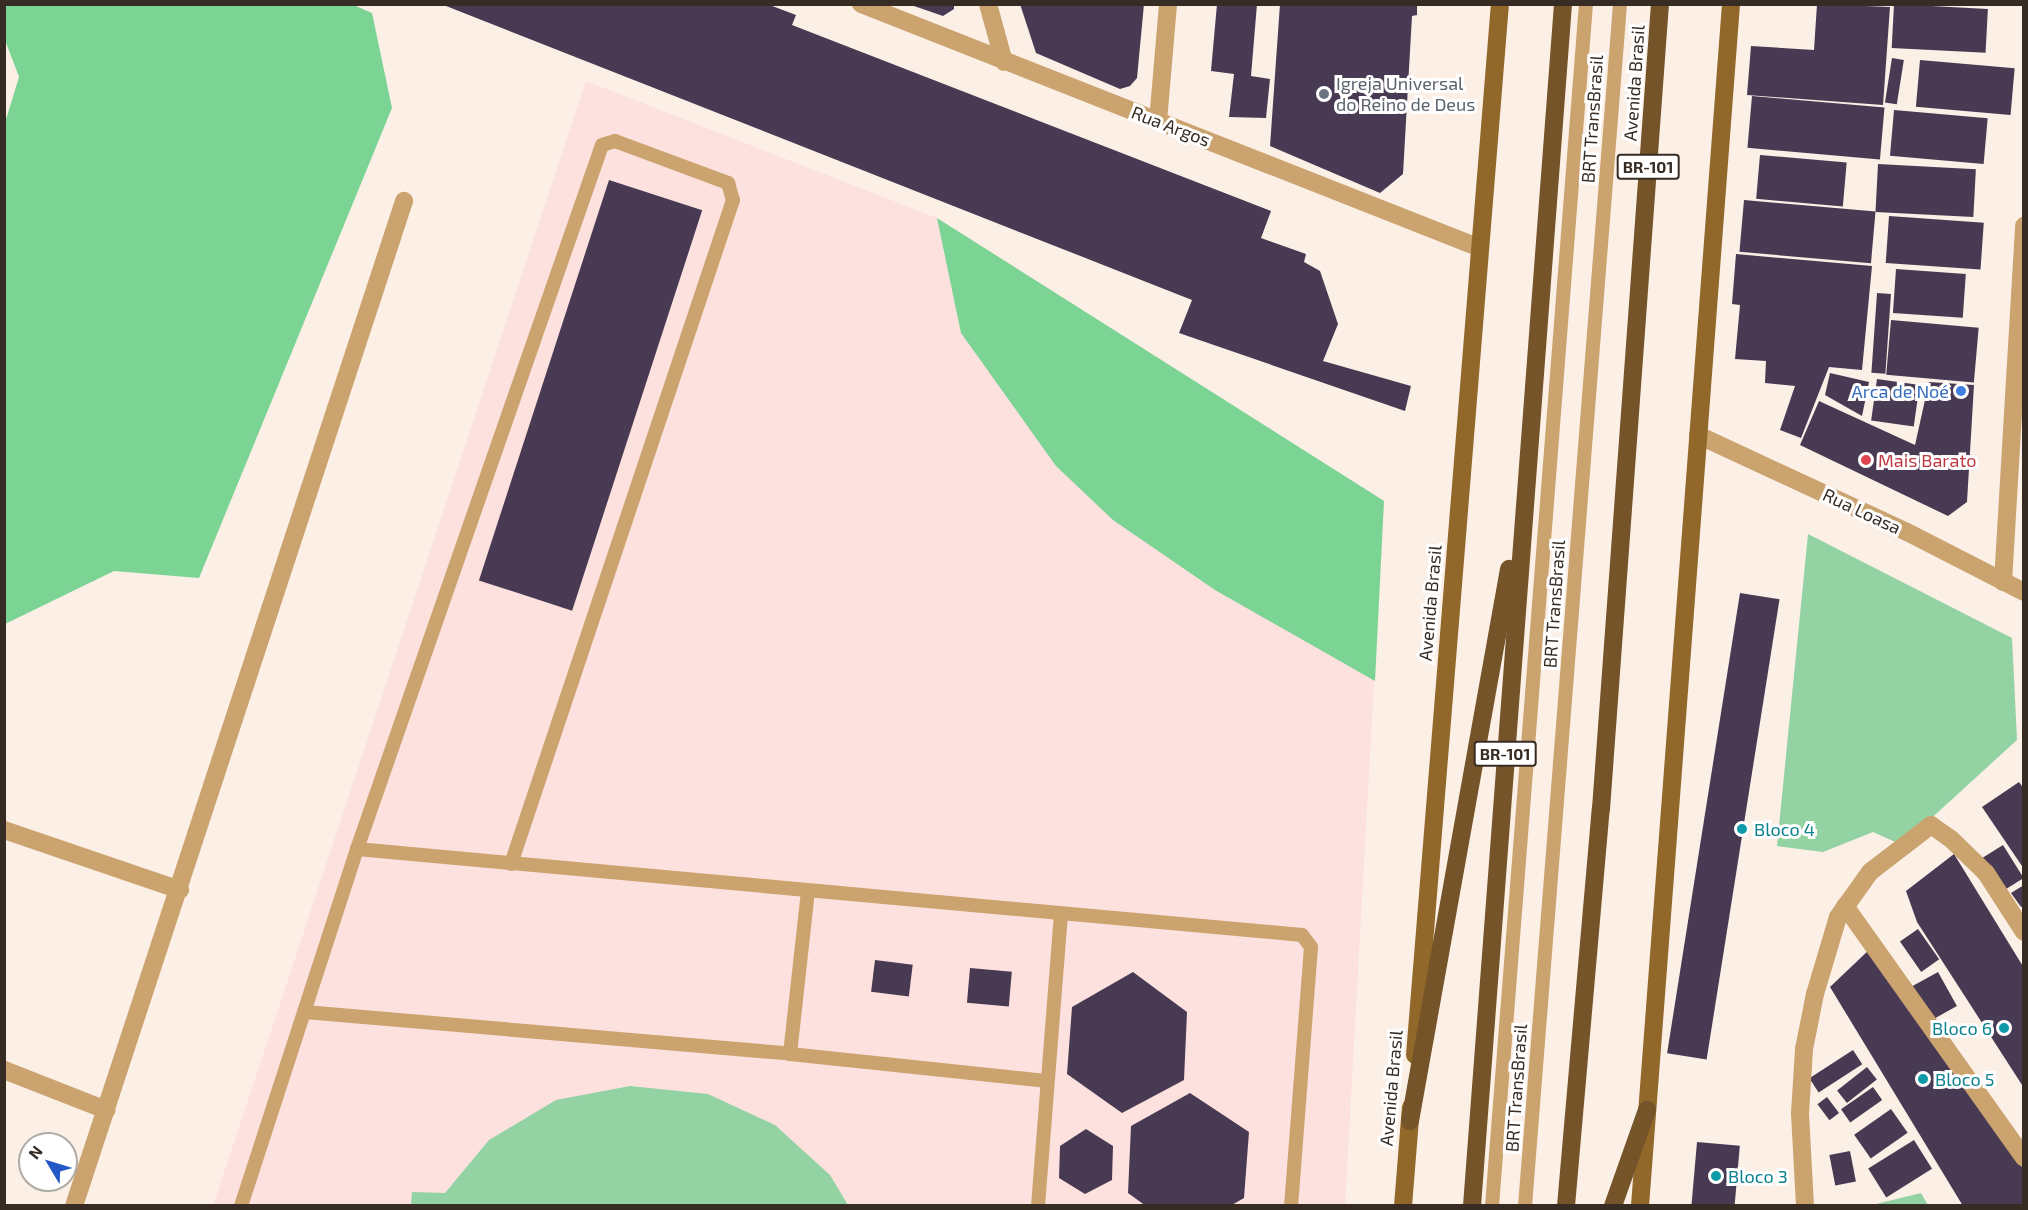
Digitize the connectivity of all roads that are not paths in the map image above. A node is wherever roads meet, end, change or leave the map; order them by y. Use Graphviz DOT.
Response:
graph roads {
  1 [pos="861,4"];
  2 [pos="988,4"];
  3 [pos="1168,4"];
  4 [pos="1500,4"];
  5 [pos="1563,4"];
  6 [pos="1586,4"];
  7 [pos="1620,4"];
  8 [pos="1660,4"];
  9 [pos="1731,4"];
  10 [pos="1004,62"];
  11 [pos="1158,121"];
  12 [pos="404,201"];
  13 [pos="2024,226"];
  14 [pos="1480,248"];
  15 [pos="2022,250"];
  16 [pos="1698,435"];
  17 [pos="1527,472"];
  18 [pos="2003,582"];
  19 [pos="2024,592"];
  20 [pos="4,830"];
  21 [pos="357,849"];
  22 [pos="511,864"];
  23 [pos="180,890"];
  24 [pos="808,892"];
  25 [pos="1845,906"];
  26 [pos="1061,915"];
  27 [pos="2024,932"];
  28 [pos="305,1012"];
  29 [pos="790,1054"];
  30 [pos="4,1070"];
  31 [pos="1046,1081"];
  32 [pos="106,1110"];
  33 [pos="1647,1110"];
  34 [pos="1410,1121"];
  35 [pos="2024,1158"];
  36 [pos="74,1206"];
  37 [pos="241,1206"];
  38 [pos="1038,1206"];
  39 [pos="1291,1206"];
  40 [pos="1403,1206"];
  41 [pos="1472,1206"];
  42 [pos="1492,1206"];
  43 [pos="1525,1206"];
  44 [pos="1566,1206"];
  45 [pos="1613,1206"];
  46 [pos="1640,1206"];
  47 [pos="1805,1206"];
  1 -- 10 [label="street, Rua Argos"];
  2 -- 10 [label="street"];
  3 -- 11 [label="street"];
  4 -- 14 [label="main road, Avenida Brasil"];
  5 -- 17 [label="highway, BR-101"];
  6 -- 42 [label="lane, BRT TransBrasil"];
  7 -- 43 [label="lane, BRT TransBrasil"];
  8 -- 44 [label="highway, Avenida Brasil / BR-101"];
  9 -- 16 [label="main road"];
  10 -- 11 [label="street, Rua Argos"];
  11 -- 14 [label="street, Rua Argos"];
  12 -- 23 [label="street"];
  13 -- 15 [label="street"];
  14 -- 34 [label="main road, Avenida Brasil"];
  15 -- 18 [label="street"];
  16 -- 18 [label="street, Rua Loasa"];
  16 -- 33 [label="main road"];
  17 -- 34 [label="highway"];
  17 -- 41 [label="highway, BR-101"];
  18 -- 19 [label="street, Rua Loasa"];
  20 -- 23 [label="street"];
  21 -- 22 [label="lane"];
  21 -- 22 [label="lane"];
  21 -- 28 [label="lane"];
  22 -- 24 [label="lane"];
  23 -- 32 [label="street"];
  24 -- 26 [label="lane"];
  24 -- 29 [label="lane"];
  25 -- 27 [label="street"];
  25 -- 35 [label="street"];
  25 -- 47 [label="street"];
  26 -- 31 [label="lane"];
  26 -- 39 [label="lane"];
  28 -- 29 [label="lane"];
  28 -- 37 [label="lane"];
  29 -- 31 [label="lane"];
  30 -- 32 [label="street"];
  31 -- 38 [label="lane"];
  32 -- 36 [label="street"];
  33 -- 45 [label="highway"];
  33 -- 46 [label="main road"];
  34 -- 40 [label="main road, Avenida Brasil"];
}
